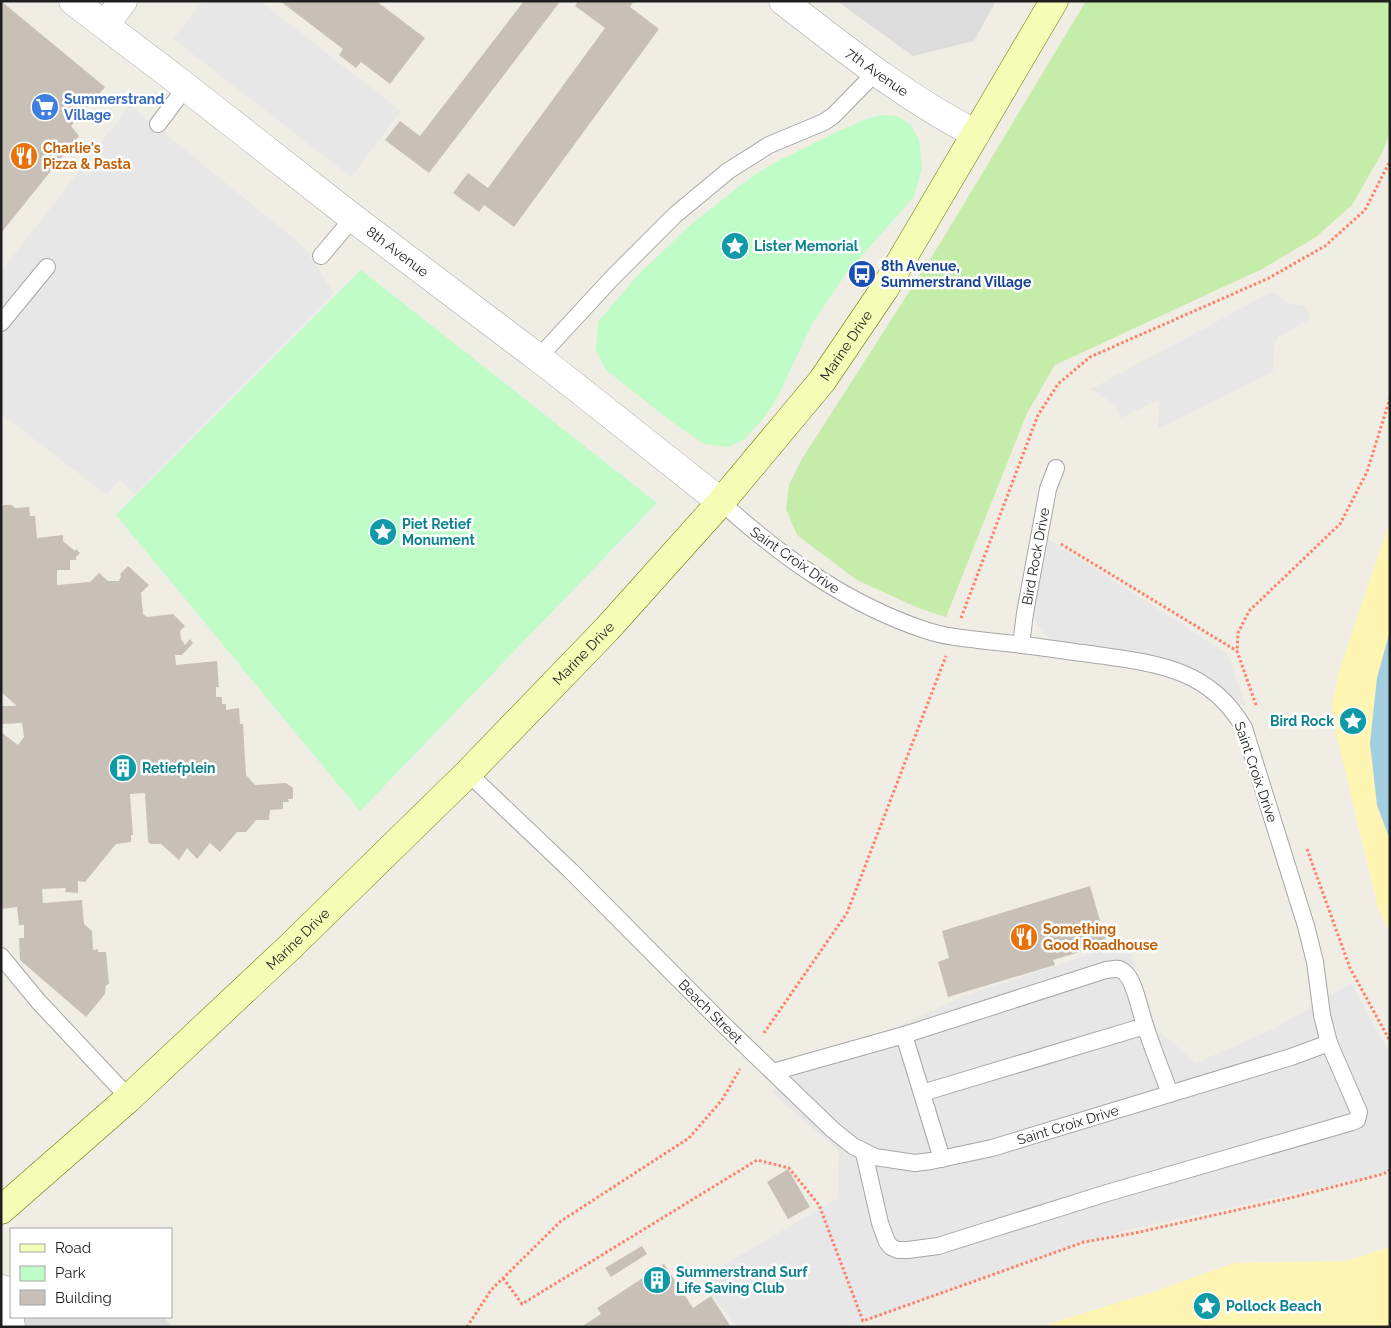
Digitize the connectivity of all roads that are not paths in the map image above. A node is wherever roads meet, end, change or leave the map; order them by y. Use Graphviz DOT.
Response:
graph roads {
  1 [pos="72,1"];
  2 [pos="124,1"];
  3 [pos="783,1"];
  4 [pos="1054,1"];
  5 [pos="105,25"];
  6 [pos="876,72"];
  7 [pos="186,87"];
  8 [pos="158,124"];
  9 [pos="976,134"];
  10 [pos="353,218"];
  11 [pos="321,256"];
  12 [pos="47,267"];
  13 [pos="1,323"];
  14 [pos="539,358"];
  15 [pos="1056,468"];
  16 [pos="721,502"];
  17 [pos="1021,645"];
  18 [pos="468,773"];
  19 [pos="1,956"];
  20 [pos="1145,1026"];
  21 [pos="904,1034"];
  22 [pos="1329,1043"];
  23 [pos="773,1072"];
  24 [pos="922,1093"];
  25 [pos="1170,1094"];
  26 [pos="128,1098"];
  27 [pos="992,1148"];
  28 [pos="864,1153"];
  29 [pos="942,1159"];
  30 [pos="1,1210"];
  31 [pos="2,1289"];
  32 [pos="11,1327"];
  1 -- 5 [label="street, 8th Avenue"];
  2 -- 5 [label="street"];
  3 -- 6 [label="street, 7th Avenue"];
  4 -- 9 [label="main road, Marine Drive"];
  5 -- 7 [label="street, 8th Avenue"];
  6 -- 9 [label="street, 7th Avenue"];
  6 -- 14 [label="lane"];
  7 -- 8 [label="lane"];
  7 -- 10 [label="street, 8th Avenue"];
  9 -- 16 [label="main road, Marine Drive"];
  10 -- 11 [label="lane"];
  10 -- 14 [label="street, 8th Avenue"];
  12 -- 13 [label="lane"];
  14 -- 16 [label="street, 8th Avenue"];
  15 -- 17 [label="lane, Bird Rock Drive"];
  16 -- 17 [label="lane, Saint Croix Drive"];
  16 -- 18 [label="main road, Marine Drive"];
  17 -- 22 [label="lane, Saint Croix Drive"];
  18 -- 23 [label="lane, Beach Street"];
  18 -- 26 [label="main road, Marine Drive"];
  19 -- 26 [label="lane"];
  20 -- 21 [label="lane"];
  20 -- 24 [label="lane"];
  20 -- 25 [label="lane"];
  21 -- 23 [label="lane"];
  21 -- 24 [label="lane"];
  22 -- 25 [label="lane, Saint Croix Drive"];
  22 -- 28 [label="lane"];
  23 -- 28 [label="lane, Beach Street"];
  24 -- 29 [label="lane"];
  25 -- 27 [label="lane, Saint Croix Drive"];
  26 -- 30 [label="main road, Marine Drive"];
  27 -- 29 [label="lane, Beach Street"];
  28 -- 29 [label="lane, Beach Street"];
  31 -- 32 [label="street"];
}
